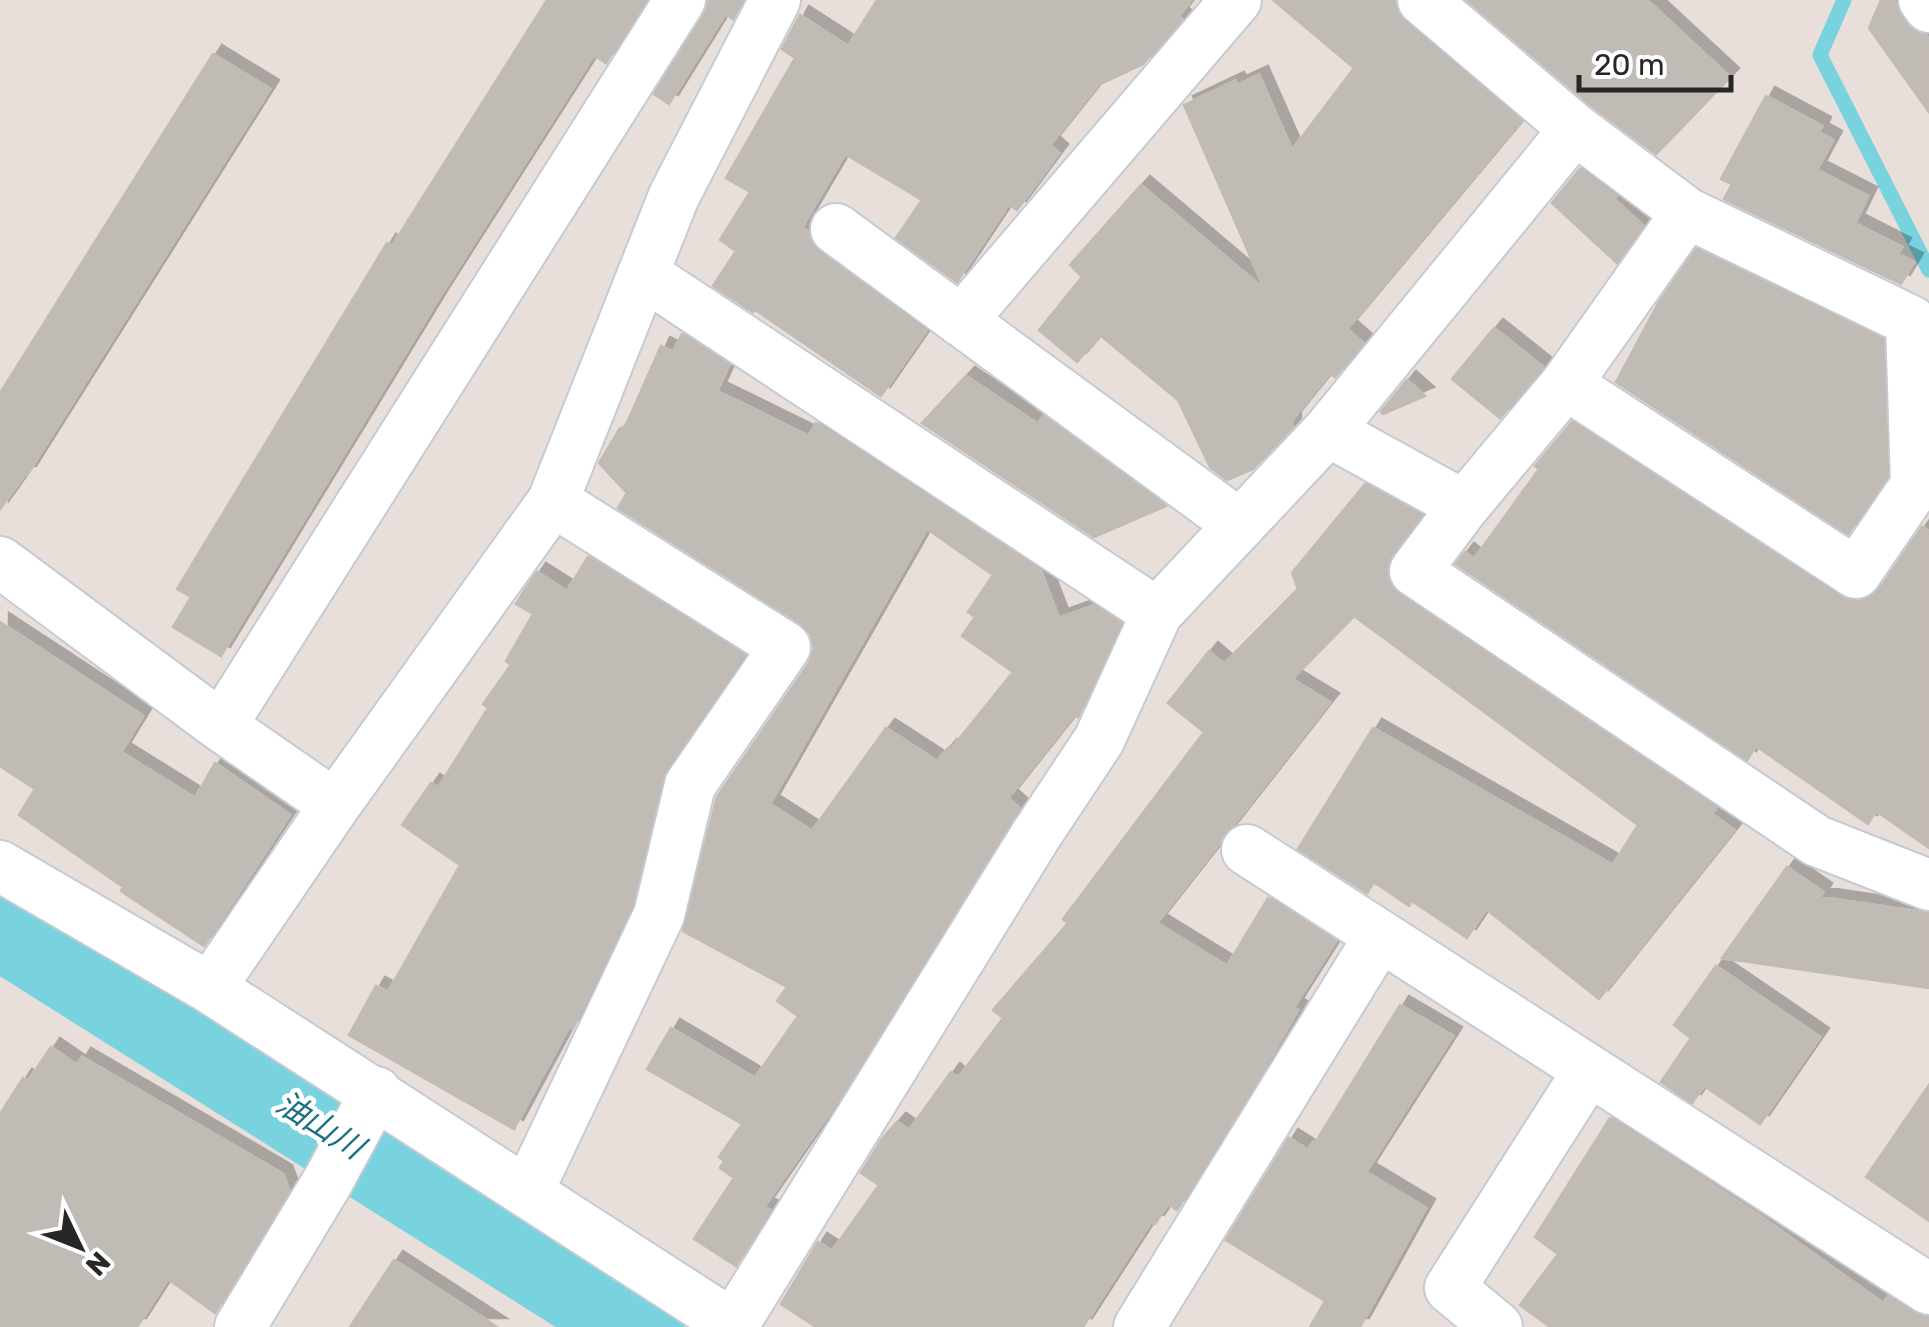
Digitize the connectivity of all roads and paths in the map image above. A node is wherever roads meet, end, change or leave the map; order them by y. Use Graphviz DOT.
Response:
graph roads {
  1 [pos="680,0"];
  2 [pos="776,0"];
  3 [pos="1236,0"];
  4 [pos="1424,0"];
  5 [pos="1924,0"];
  6 [pos="1929,7"];
  7 [pos="1575,129"];
  8 [pos="1687,212"];
  9 [pos="836,229"];
  10 [pos="643,274"];
  11 [pos="961,321"];
  12 [pos="1566,384"];
  13 [pos="1328,431"];
  14 [pos="553,502"];
  15 [pos="1464,506"];
  16 [pos="1240,525"];
  17 [pos="0,562"];
  18 [pos="1157,612"];
  19 [pos="222,726"];
  20 [pos="335,805"];
  21 [pos="1248,850"];
  22 [pos="0,866"];
  23 [pos="1929,885"];
  24 [pos="1380,936"];
  25 [pos="210,988"];
  26 [pos="1589,1070"];
  27 [pos="376,1092"];
  28 [pos="528,1190"];
  29 [pos="1929,1289"];
  30 [pos="1440,1308"];
  31 [pos="734,1326"];
  32 [pos="240,1327"];
  33 [pos="1139,1327"];
  34 [pos="1497,1327"];
  1 -- 19 [label="street"];
  2 -- 10 [label="street"];
  3 -- 11 [label="street"];
  4 -- 7 [label="street"];
  5 -- 6 [label="street"];
  7 -- 8 [label="street"];
  7 -- 13 [label="street"];
  8 -- 12 [label="street"];
  8 -- 12 [label="street"];
  9 -- 11 [label="street"];
  10 -- 14 [label="street"];
  10 -- 18 [label="street"];
  11 -- 16 [label="street"];
  12 -- 15 [label="street"];
  13 -- 15 [label="street"];
  13 -- 16 [label="street"];
  14 -- 20 [label="street"];
  14 -- 28 [label="street"];
  15 -- 23 [label="street"];
  16 -- 18 [label="street"];
  17 -- 19 [label="street"];
  18 -- 31 [label="street"];
  19 -- 20 [label="street"];
  20 -- 25 [label="street"];
  21 -- 24 [label="street"];
  22 -- 25 [label="street"];
  24 -- 26 [label="street"];
  24 -- 33 [label="street"];
  25 -- 27 [label="street"];
  26 -- 29 [label="street"];
  26 -- 30 [label="street"];
  27 -- 28 [label="street"];
  27 -- 32 [label="street"];
  28 -- 31 [label="street"];
  30 -- 34 [label="street"];
}
